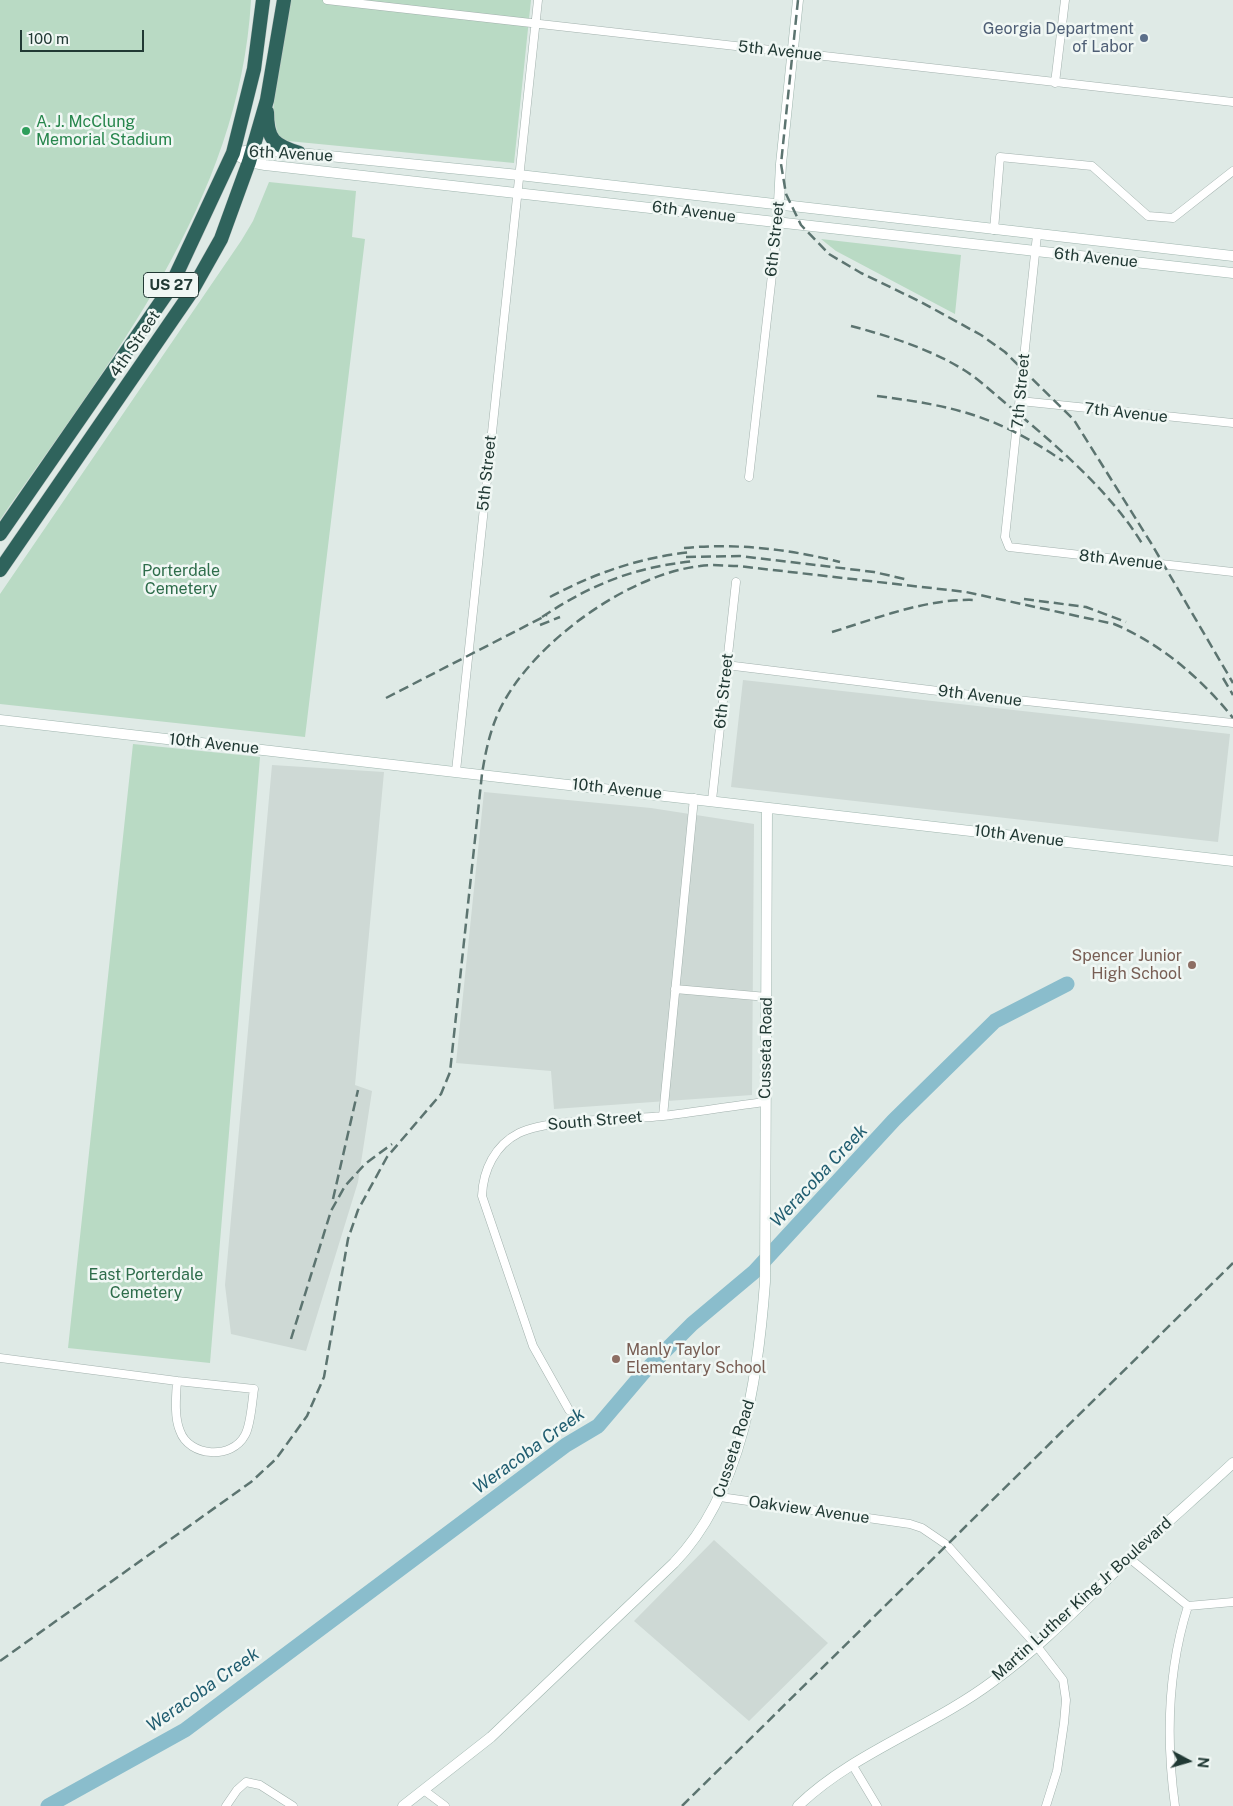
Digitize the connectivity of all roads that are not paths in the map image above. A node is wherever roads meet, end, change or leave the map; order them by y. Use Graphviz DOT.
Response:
graph roads {
  1 [pos="263,0"];
  2 [pos="284,0"];
  3 [pos="327,0"];
  4 [pos="538,0"];
  5 [pos="798,0"];
  6 [pos="1065,0"];
  7 [pos="536,25"];
  8 [pos="792,53"];
  9 [pos="1055,83"];
  10 [pos="267,100"];
  11 [pos="1233,102"];
  12 [pos="233,153"];
  13 [pos="299,153"];
  14 [pos="250,156"];
  15 [pos="1233,171"];
  16 [pos="519,175"];
  17 [pos="517,192"];
  18 [pos="779,205"];
  19 [pos="778,222"];
  20 [pos="994,230"];
  21 [pos="1037,235"];
  22 [pos="1035,252"];
  23 [pos="1233,256"];
  24 [pos="1233,273"];
  25 [pos="1020,401"];
  26 [pos="1233,423"];
  27 [pos="749,477"];
  28 [pos="0,534"];
  29 [pos="1008,547"];
  30 [pos="0,570"];
  31 [pos="1233,572"];
  32 [pos="736,582"];
  33 [pos="726,665"];
  34 [pos="0,720"];
  35 [pos="1233,723"];
  36 [pos="456,771"];
  37 [pos="694,798"];
  38 [pos="712,800"];
  39 [pos="767,808"];
  40 [pos="1233,861"];
  41 [pos="676,988"];
  42 [pos="767,997"];
  43 [pos="765,1102"];
  44 [pos="663,1116"];
  45 [pos="0,1358"];
  46 [pos="177,1381"];
  47 [pos="568,1410"];
  48 [pos="1233,1463"];
  49 [pos="720,1497"];
  50 [pos="1129,1558"];
  51 [pos="1233,1602"];
  52 [pos="1188,1606"];
  53 [pos="1036,1645"];
  54 [pos="853,1766"];
  55 [pos="425,1791"];
  56 [pos="226,1806"];
  57 [pos="293,1806"];
  58 [pos="404,1806"];
  59 [pos="445,1806"];
  60 [pos="798,1806"];
  61 [pos="877,1806"];
  62 [pos="1046,1806"];
  63 [pos="1175,1806"];
  1 -- 12 [label="highway, 4th Street / US 27"];
  2 -- 10 [label="highway, 4th Street / US 27"];
  3 -- 7 [label="street, 5th Avenue"];
  4 -- 7 [label="street"];
  5 -- 8 [label="main road, 6th Street"];
  6 -- 9 [label="street"];
  7 -- 8 [label="street, 5th Avenue"];
  7 -- 16 [label="street, 5th Street"];
  8 -- 9 [label="street, 5th Avenue"];
  8 -- 18 [label="main road, 6th Street"];
  9 -- 11 [label="street, 5th Avenue"];
  10 -- 13 [label="highway"];
  10 -- 14 [label="highway, 4th Street / US 27"];
  12 -- 14 [label="main road, 6th Avenue"];
  12 -- 28 [label="highway, 4th Street / US 27"];
  13 -- 14 [label="main road, 6th Avenue"];
  13 -- 16 [label="main road, 6th Avenue"];
  14 -- 17 [label="main road, 6th Avenue"];
  14 -- 30 [label="highway, 4th Street / US 27"];
  15 -- 20 [label="street"];
  16 -- 17 [label="street, 5th Street"];
  16 -- 18 [label="main road, 6th Avenue"];
  17 -- 19 [label="main road, 6th Avenue"];
  17 -- 36 [label="street, 5th Street"];
  18 -- 19 [label="main road, 6th Street"];
  18 -- 20 [label="main road, 6th Avenue"];
  19 -- 22 [label="main road, 6th Avenue"];
  19 -- 27 [label="street, 6th Street"];
  20 -- 21 [label="main road, 6th Avenue"];
  21 -- 22 [label="street, 7th Street"];
  21 -- 23 [label="main road, 6th Avenue"];
  22 -- 24 [label="main road, 6th Avenue"];
  22 -- 25 [label="street, 7th Street"];
  25 -- 26 [label="street, 7th Avenue"];
  25 -- 29 [label="street, 7th Street"];
  29 -- 31 [label="street, 8th Avenue"];
  32 -- 33 [label="street, 6th Street"];
  33 -- 35 [label="street, 9th Avenue"];
  33 -- 38 [label="street, 6th Street"];
  34 -- 36 [label="main road, 10th Avenue"];
  36 -- 37 [label="main road, 10th Avenue"];
  37 -- 38 [label="main road, 10th Avenue"];
  37 -- 41 [label="street, South Street"];
  38 -- 39 [label="main road, 10th Avenue"];
  39 -- 40 [label="main road, 10th Avenue"];
  39 -- 42 [label="main road, Cusseta Road"];
  41 -- 42 [label="street"];
  41 -- 44 [label="street, South Street"];
  42 -- 43 [label="main road, Cusseta Road"];
  43 -- 44 [label="street"];
  43 -- 49 [label="main road, Cusseta Road"];
  44 -- 47 [label="street, South Street"];
  45 -- 46 [label="street"];
  46 -- 46 [label="street"];
  48 -- 50 [label="main road, Martin Luther King Jr Boulevard"];
  49 -- 53 [label="street, Oakview Avenue"];
  49 -- 55 [label="main road, Cusseta Road"];
  50 -- 52 [label="street"];
  50 -- 53 [label="main road, Martin Luther King Jr Boulevard"];
  51 -- 52 [label="street"];
  52 -- 63 [label="street"];
  53 -- 54 [label="main road, Martin Luther King Jr Boulevard"];
  53 -- 62 [label="street"];
  54 -- 60 [label="main road, Martin Luther King Jr Boulevard"];
  54 -- 61 [label="street"];
  55 -- 58 [label="main road, Cusseta Road"];
  55 -- 59 [label="street"];
  56 -- 57 [label="street"];
}
